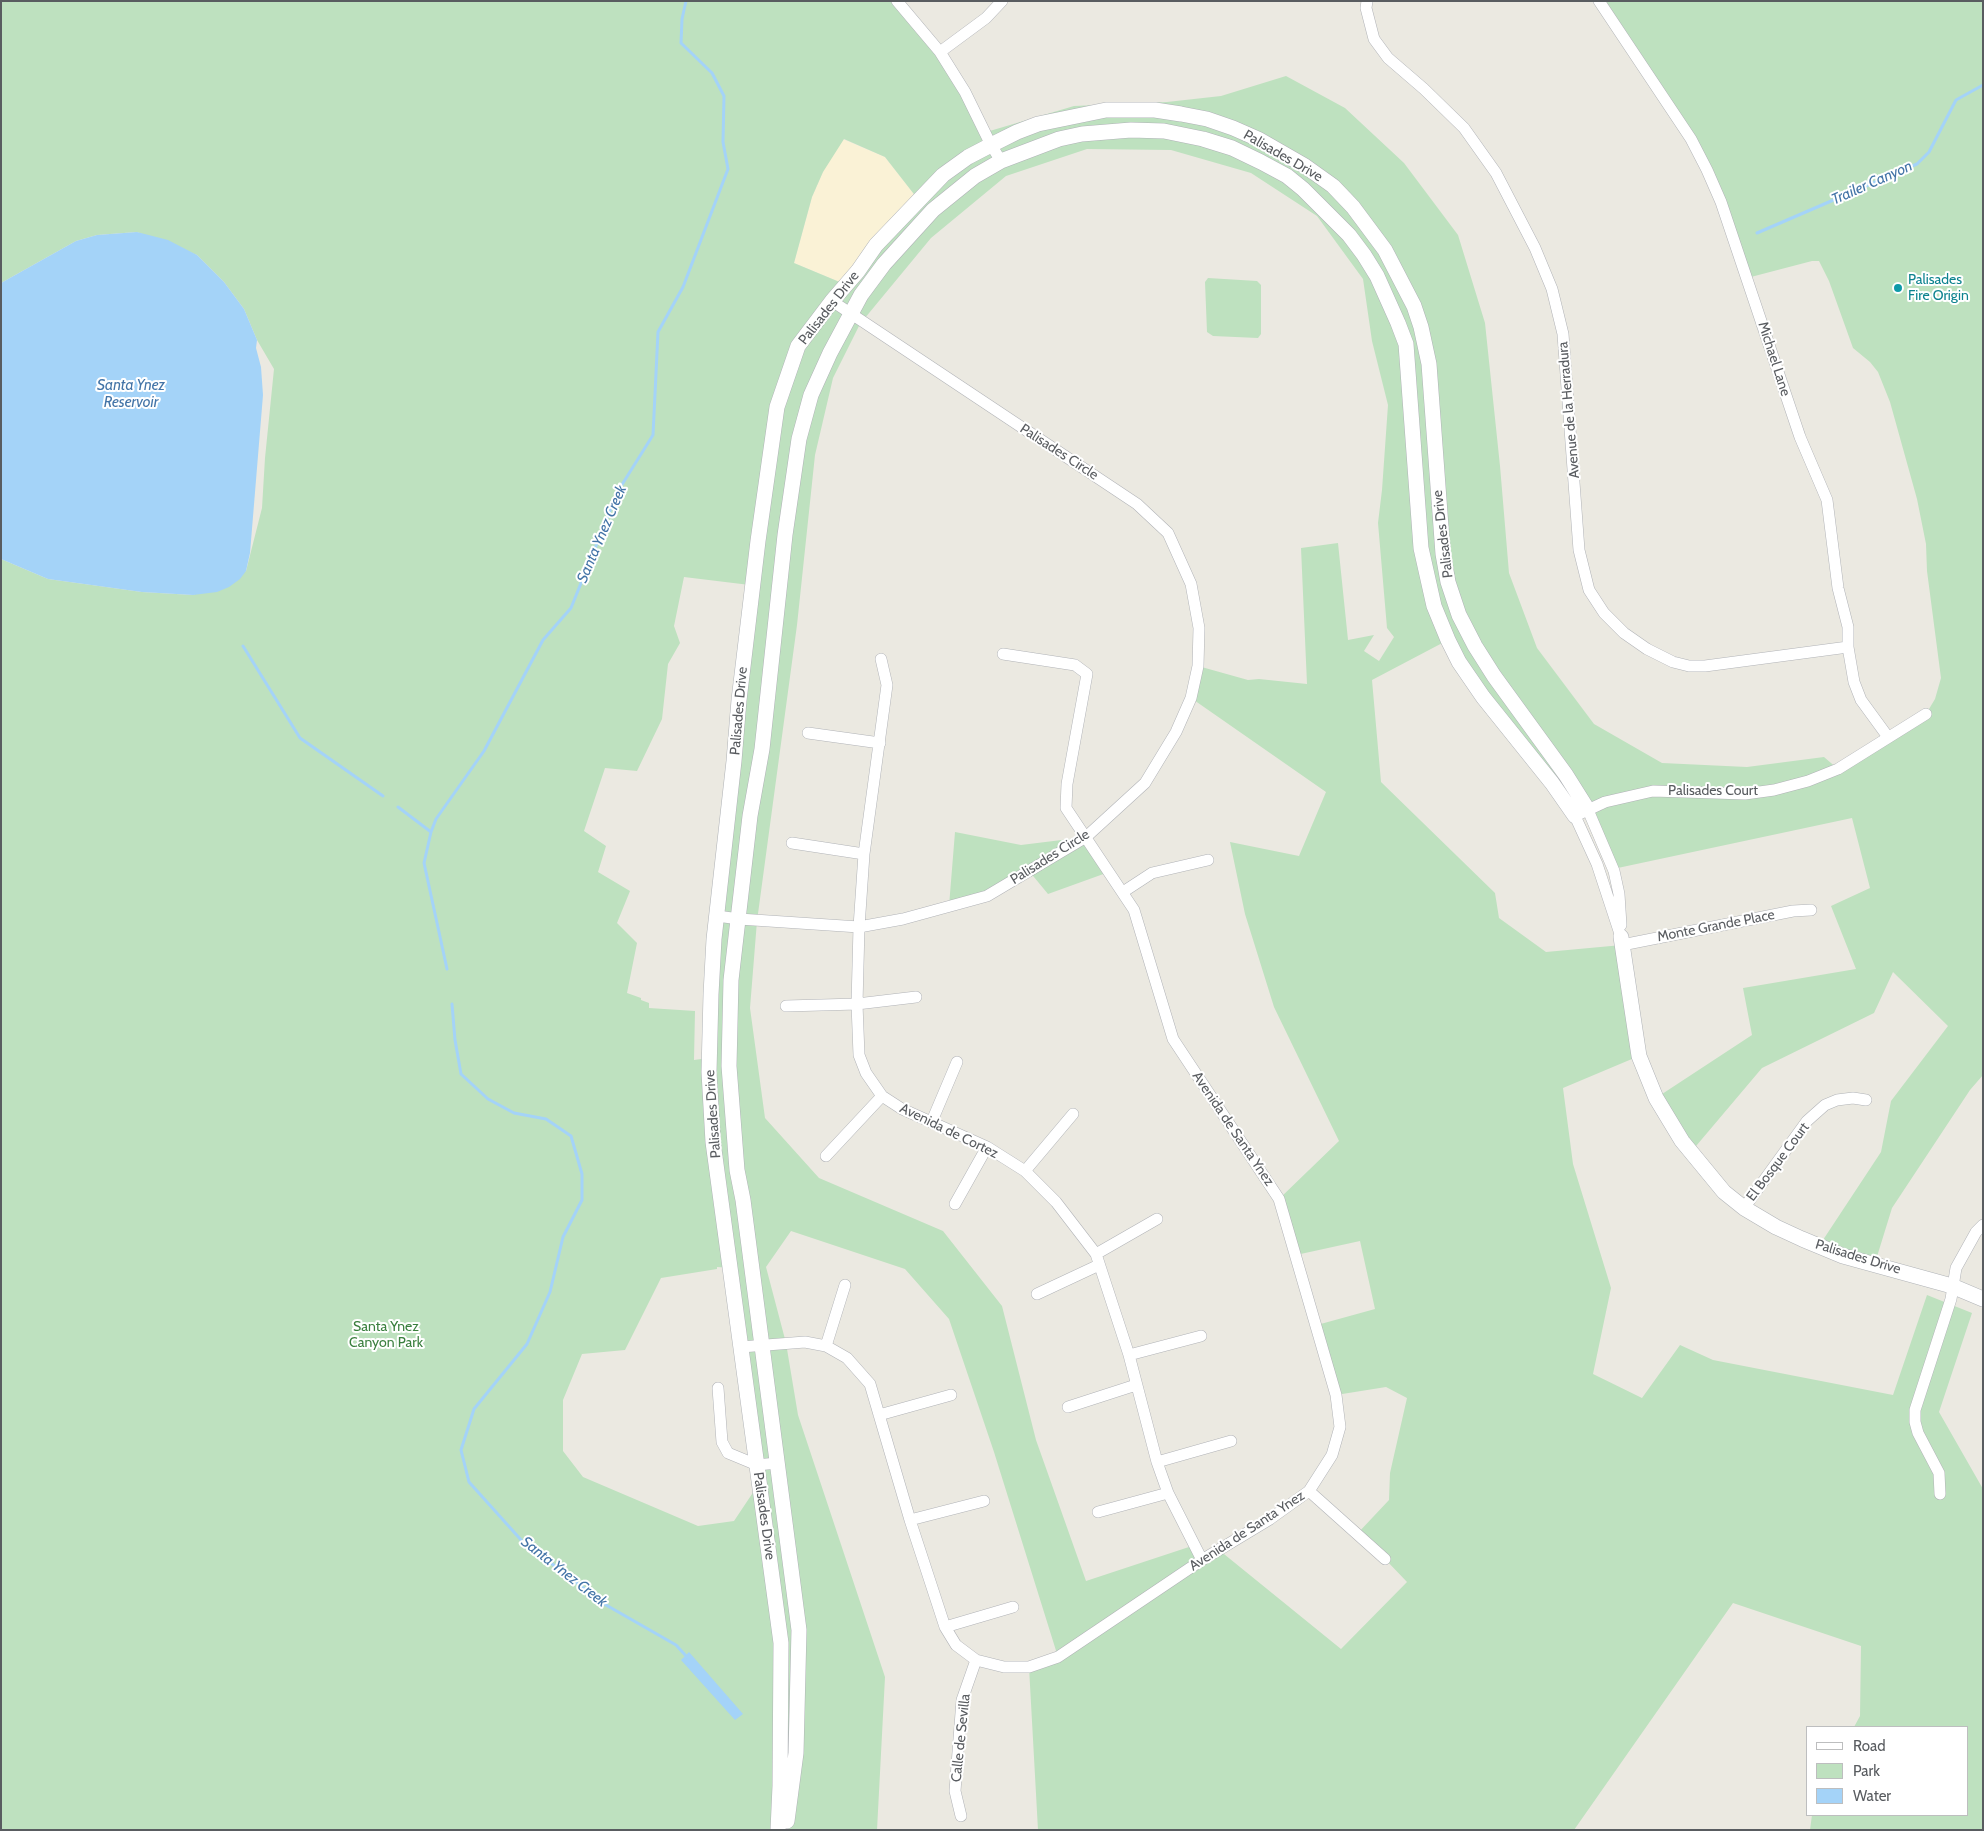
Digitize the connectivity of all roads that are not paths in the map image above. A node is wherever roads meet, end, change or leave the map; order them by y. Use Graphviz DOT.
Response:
graph roads {
  1 [pos="896,1"];
  2 [pos="1002,1"];
  3 [pos="1367,1"];
  4 [pos="1599,1"];
  5 [pos="940,52"];
  6 [pos="991,145"];
  7 [pos="1001,161"];
  8 [pos="832,301"];
  9 [pos="850,315"];
  10 [pos="1848,647"];
  11 [pos="1003,654"];
  12 [pos="881,659"];
  13 [pos="1926,714"];
  14 [pos="808,733"];
  15 [pos="1888,737"];
  16 [pos="880,743"];
  17 [pos="1582,813"];
  18 [pos="1086,837"];
  19 [pos="792,843"];
  20 [pos="864,854"];
  21 [pos="1208,860"];
  22 [pos="1123,892"];
  23 [pos="1811,910"];
  24 [pos="717,916"];
  25 [pos="739,920"];
  26 [pos="859,927"];
  27 [pos="1622,941"];
  28 [pos="916,997"];
  29 [pos="857,1004"];
  30 [pos="786,1006"];
  31 [pos="957,1062"];
  32 [pos="729,1066"];
  33 [pos="709,1067"];
  34 [pos="882,1096"];
  35 [pos="1866,1100"];
  36 [pos="1073,1114"];
  37 [pos="932,1121"];
  38 [pos="987,1147"];
  39 [pos="826,1156"];
  40 [pos="1025,1171"];
  41 [pos="955,1204"];
  42 [pos="1744,1208"];
  43 [pos="1157,1219"];
  44 [pos="1983,1225"];
  45 [pos="1097,1259"];
  46 [pos="845,1285"];
  47 [pos="1952,1286"];
  48 [pos="1037,1294"];
  49 [pos="1983,1299"];
  50 [pos="1201,1336"];
  51 [pos="762,1345"];
  52 [pos="826,1346"];
  53 [pos="742,1347"];
  54 [pos="1129,1355"];
  55 [pos="1136,1385"];
  56 [pos="718,1388"];
  57 [pos="951,1395"];
  58 [pos="1068,1407"];
  59 [pos="879,1415"];
  60 [pos="1231,1441"];
  61 [pos="1157,1462"];
  62 [pos="777,1463"];
  63 [pos="757,1465"];
  64 [pos="1309,1491"];
  65 [pos="1168,1493"];
  66 [pos="1940,1494"];
  67 [pos="984,1501"];
  68 [pos="1098,1512"];
  69 [pos="910,1520"];
  70 [pos="1385,1559"];
  71 [pos="1202,1560"];
  72 [pos="1013,1607"];
  73 [pos="945,1627"];
  74 [pos="976,1660"];
  75 [pos="960,1816"];
  76 [pos="778,1830"];
  77 [pos="786,1830"];
  1 -- 5 [label="street"];
  2 -- 5 [label="street"];
  3 -- 10 [label="street, Avenue de la Herradura"];
  4 -- 10 [label="street, Michael Lane"];
  5 -- 6 [label="street"];
  6 -- 7 [label="street"];
  6 -- 8 [label="street, Palisades Drive"];
  6 -- 17 [label="street, Palisades Drive"];
  7 -- 9 [label="street, Palisades Drive"];
  7 -- 17 [label="street, Palisades Drive"];
  8 -- 9 [label="street, Palisades Circle"];
  8 -- 24 [label="street, Palisades Drive"];
  9 -- 18 [label="street, Palisades Circle"];
  9 -- 25 [label="street, Palisades Drive"];
  10 -- 15 [label="street, Michael Lane"];
  11 -- 18 [label="street, Avenida de Santa Ynez"];
  12 -- 16 [label="street, Avenida de Cortez"];
  13 -- 15 [label="street, Palisades Court"];
  14 -- 16 [label="street"];
  15 -- 17 [label="street, Palisades Court"];
  16 -- 20 [label="street, Avenida de Cortez"];
  17 -- 27 [label="street, Palisades Drive"];
  18 -- 22 [label="street, Avenida de Santa Ynez"];
  18 -- 26 [label="street, Palisades Circle"];
  19 -- 20 [label="street"];
  20 -- 26 [label="street, Avenida de Cortez"];
  21 -- 22 [label="street"];
  22 -- 64 [label="street, Avenida de Santa Ynez"];
  23 -- 27 [label="street, Monte Grande Place"];
  24 -- 25 [label="street, Palisades Circle"];
  24 -- 33 [label="street, Palisades Drive"];
  25 -- 26 [label="street, Palisades Circle"];
  25 -- 32 [label="street, Palisades Drive"];
  26 -- 29 [label="street, Avenida de Cortez"];
  27 -- 42 [label="street, Palisades Drive"];
  28 -- 29 [label="street"];
  29 -- 30 [label="street"];
  29 -- 34 [label="street, Avenida de Cortez"];
  31 -- 37 [label="street"];
  32 -- 33 [label="street"];
  32 -- 51 [label="street, Palisades Drive"];
  33 -- 53 [label="street, Palisades Drive"];
  34 -- 37 [label="street, Avenida de Cortez"];
  34 -- 39 [label="street"];
  35 -- 42 [label="street, El Bosque Court"];
  36 -- 40 [label="street"];
  37 -- 38 [label="street, Avenida de Cortez"];
  38 -- 40 [label="street, Avenida de Cortez"];
  38 -- 41 [label="street"];
  40 -- 45 [label="street, Avenida de Cortez"];
  42 -- 47 [label="street, Palisades Drive"];
  43 -- 45 [label="street"];
  44 -- 47 [label="street"];
  45 -- 48 [label="street"];
  45 -- 54 [label="street, Avenida de Cortez"];
  46 -- 52 [label="street"];
  47 -- 49 [label="street, Palisades Drive"];
  47 -- 66 [label="street"];
  50 -- 54 [label="street"];
  51 -- 52 [label="street, Avenida de Santa Ynez"];
  51 -- 53 [label="street, Avenida de Santa Ynez"];
  51 -- 62 [label="street, Palisades Drive"];
  52 -- 59 [label="street, Avenida de Santa Ynez"];
  53 -- 63 [label="street, Palisades Drive"];
  54 -- 55 [label="street, Avenida de Cortez"];
  55 -- 58 [label="street"];
  55 -- 61 [label="street, Avenida de Cortez"];
  56 -- 63 [label="street"];
  57 -- 59 [label="street"];
  59 -- 69 [label="street, Avenida de Santa Ynez"];
  60 -- 61 [label="street"];
  61 -- 65 [label="street, Avenida de Cortez"];
  62 -- 63 [label="street"];
  62 -- 77 [label="street, Palisades Drive"];
  63 -- 76 [label="street, Palisades Drive"];
  64 -- 70 [label="street"];
  64 -- 71 [label="street, Avenida de Santa Ynez"];
  65 -- 68 [label="street"];
  65 -- 71 [label="street, Avenida de Cortez"];
  67 -- 69 [label="street"];
  69 -- 73 [label="street, Avenida de Santa Ynez"];
  71 -- 74 [label="street, Avenida de Santa Ynez"];
  72 -- 73 [label="street"];
  73 -- 74 [label="street, Avenida de Santa Ynez"];
  74 -- 75 [label="street, Calle de Sevilla"];
}
